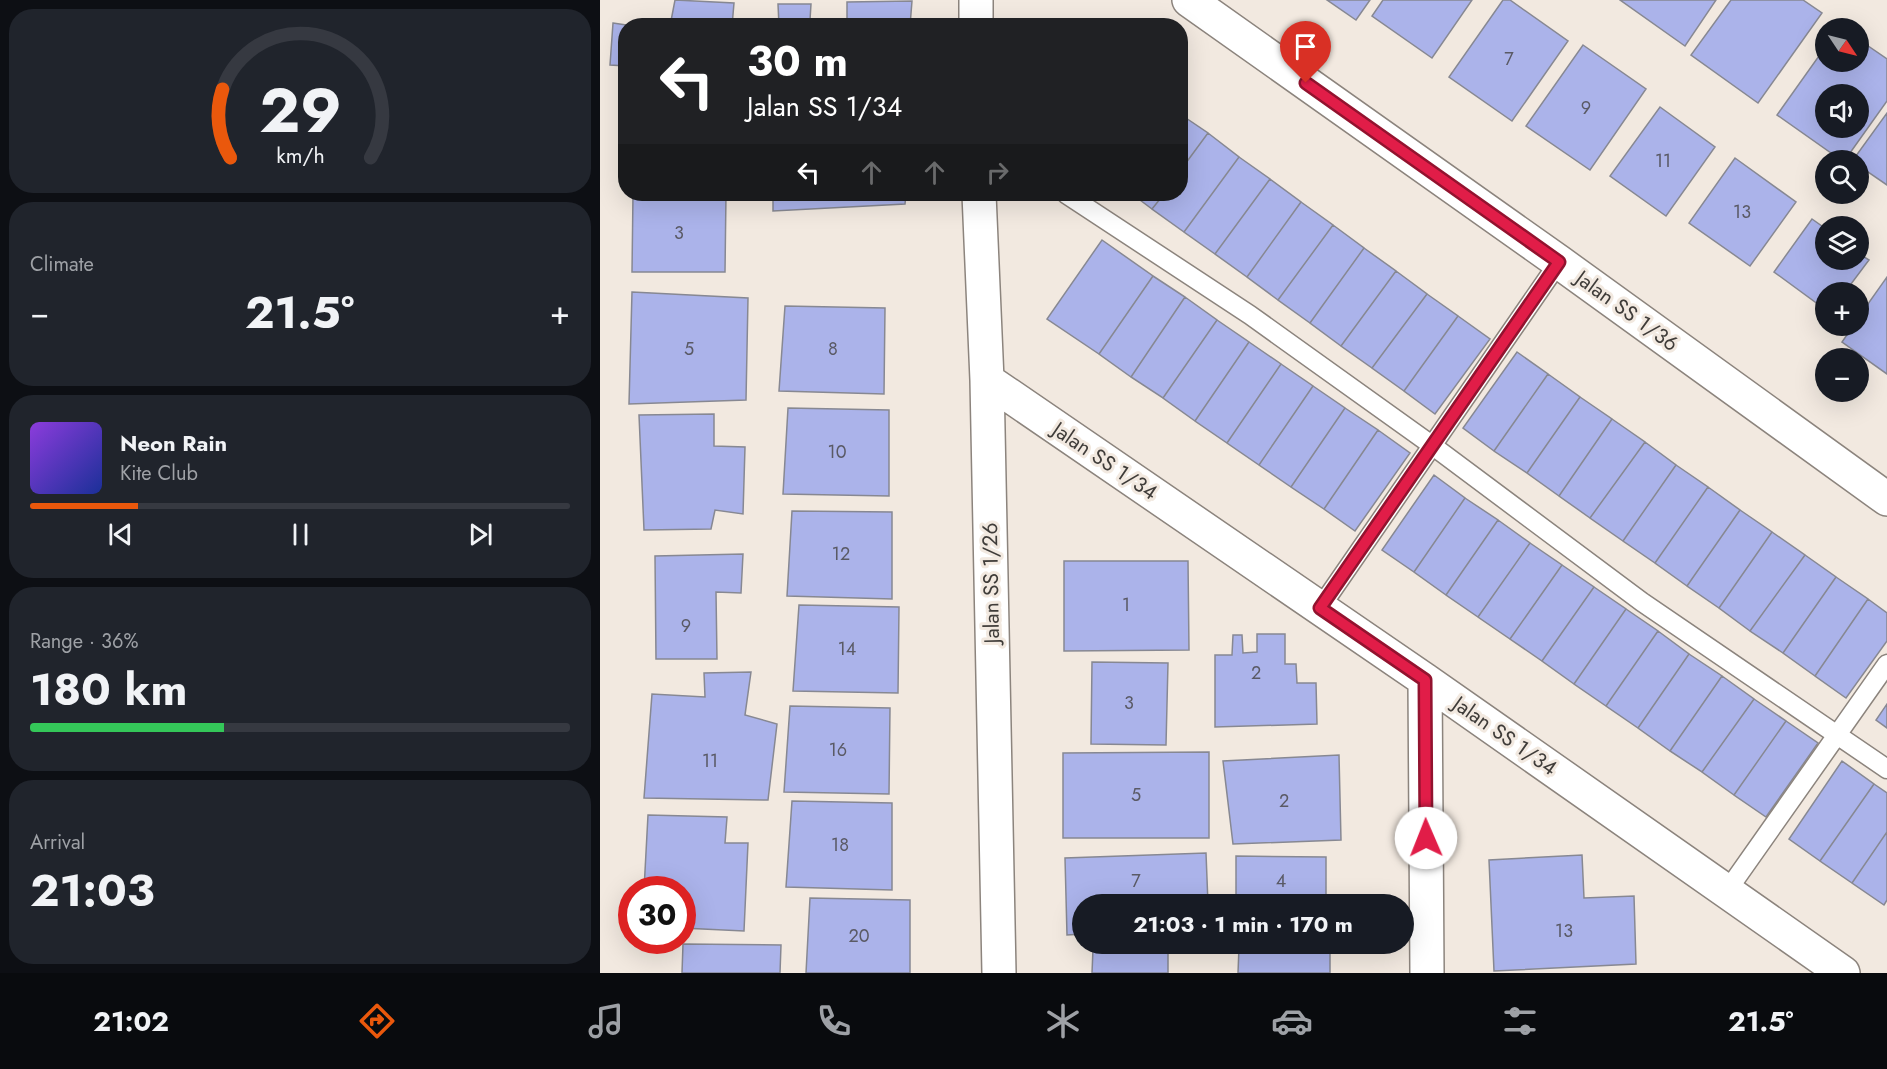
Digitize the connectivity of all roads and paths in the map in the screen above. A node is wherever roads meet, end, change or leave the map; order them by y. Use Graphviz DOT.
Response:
graph roads {
  1 [pos="976,0"];
  2 [pos="1189,0"];
  3 [pos="976,18"];
  4 [pos="979,201"];
  5 [pos="1077,201"];
  6 [pos="1559,262"];
  7 [pos="987,380"];
  8 [pos="1433,446"];
  9 [pos="1887,499"];
  10 [pos="1320,608"];
  11 [pos="1887,664"];
  12 [pos="1425,680"];
  13 [pos="1837,733"];
  14 [pos="1887,769"];
  15 [pos="1727,891"];
  16 [pos="999,973"];
  17 [pos="1427,973"];
  18 [pos="1843,973"];
  1 -- 3 [label="street"];
  2 -- 6 [label="street, Jalan SS 1/36"];
  4 -- 7 [label="street, Jalan SS 1/26"];
  5 -- 8 [label="lane"];
  6 -- 8 [label="lane"];
  6 -- 9 [label="street, Jalan SS 1/36"];
  7 -- 10 [label="street, Jalan SS 1/34"];
  7 -- 16 [label="street, Jalan SS 1/26"];
  8 -- 10 [label="lane"];
  8 -- 13 [label="lane"];
  10 -- 12 [label="street, Jalan SS 1/34"];
  11 -- 13 [label="lane"];
  12 -- 15 [label="street, Jalan SS 1/34"];
  12 -- 17 [label="street"];
  13 -- 14 [label="lane"];
  13 -- 15 [label="lane"];
  15 -- 18 [label="street, Jalan SS 1/34"];
}
